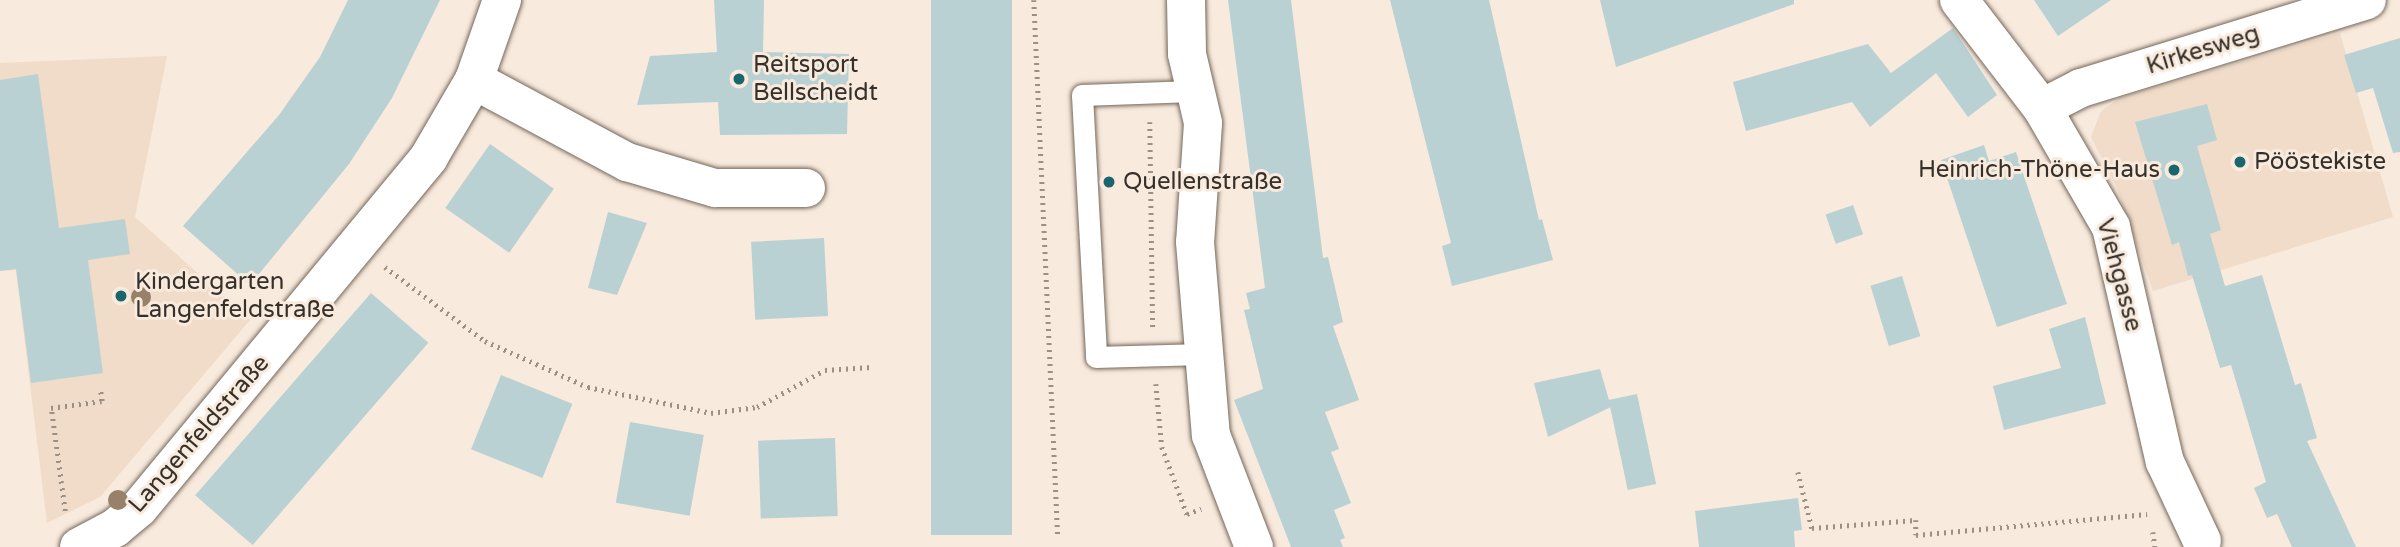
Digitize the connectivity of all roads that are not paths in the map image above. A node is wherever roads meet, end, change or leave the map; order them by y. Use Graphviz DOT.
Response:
graph roads {
  1 [pos="502,0"];
  2 [pos="1186,0"];
  3 [pos="1959,0"];
  4 [pos="2367,0"];
  5 [pos="474,80"];
  6 [pos="1193,92"];
  7 [pos="2042,108"];
  8 [pos="806,188"];
  9 [pos="1202,354"];
  10 [pos="72,533"];
  11 [pos="2202,541"];
  12 [pos="1254,547"];
  1 -- 5 [label="street, Langenfeldstraße"];
  2 -- 6 [label="street"];
  3 -- 7 [label="street, Viehgasse"];
  4 -- 7 [label="street, Kirkesweg"];
  5 -- 8 [label="street"];
  5 -- 10 [label="street, Langenfeldstraße"];
  6 -- 9 [label="street"];
  6 -- 9 [label="lane"];
  7 -- 11 [label="street, Viehgasse"];
  9 -- 12 [label="street"];
}
